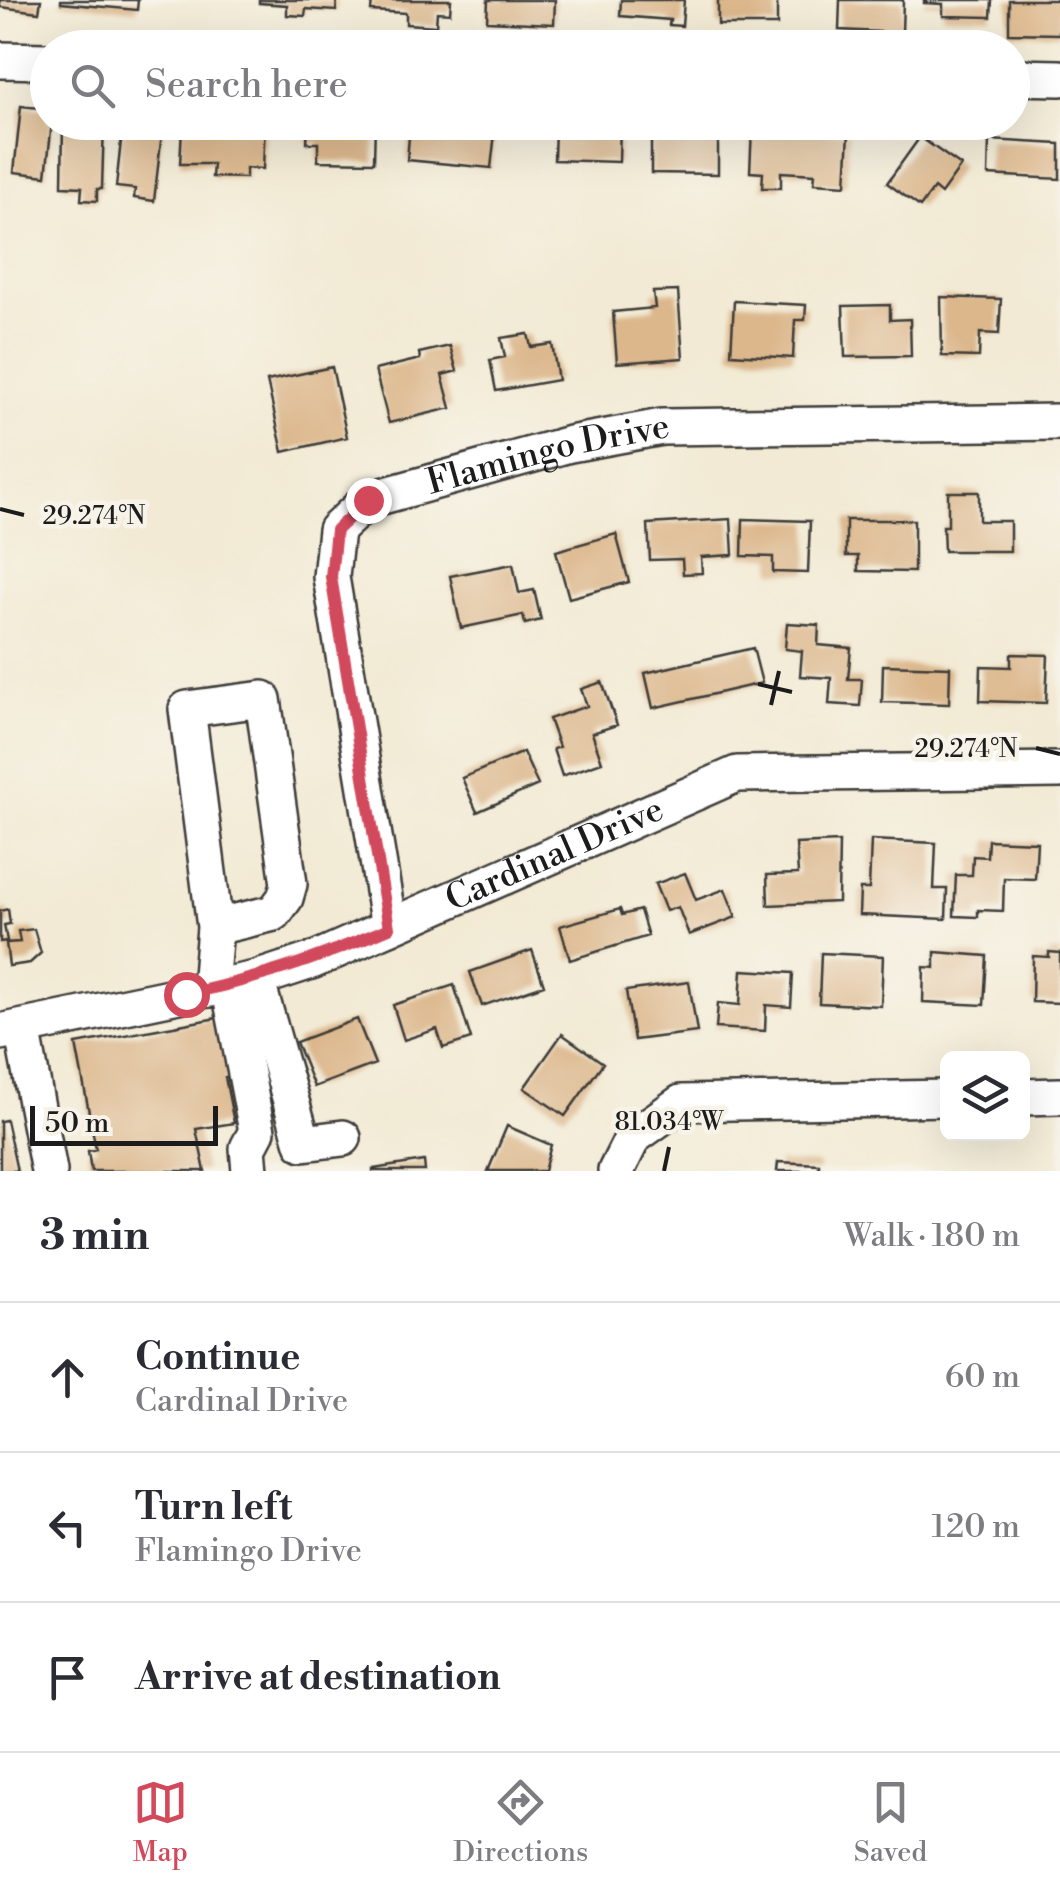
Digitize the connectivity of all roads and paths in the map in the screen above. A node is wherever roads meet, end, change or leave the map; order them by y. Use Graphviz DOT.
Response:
graph roads {
  1 [pos="0,60"];
  2 [pos="30,61"];
  3 [pos="1030,77"];
  4 [pos="1060,78"];
  5 [pos="1060,422"];
  6 [pos="1060,770"];
  7 [pos="214,927"];
  8 [pos="389,928"];
  9 [pos="232,984"];
  10 [pos="11,1030"];
  11 [pos="1060,1096"];
  12 [pos="1030,1097"];
  13 [pos="940,1098"];
  14 [pos="344,1138"];
  15 [pos="49,1171"];
  16 [pos="250,1171"];
  17 [pos="616,1171"];
  1 -- 2 [label="street"];
  3 -- 4 [label="street"];
  5 -- 8 [label="street, Flamingo Drive"];
  6 -- 8 [label="street, Cardinal Drive"];
  7 -- 7 [label="street"];
  7 -- 9 [label="street"];
  8 -- 9 [label="street, Cardinal Drive"];
  9 -- 10 [label="street, Cardinal Drive"];
  9 -- 14 [label="street"];
  9 -- 16 [label="street"];
  10 -- 15 [label="street"];
  11 -- 12 [label="street"];
  13 -- 17 [label="street"];
}
